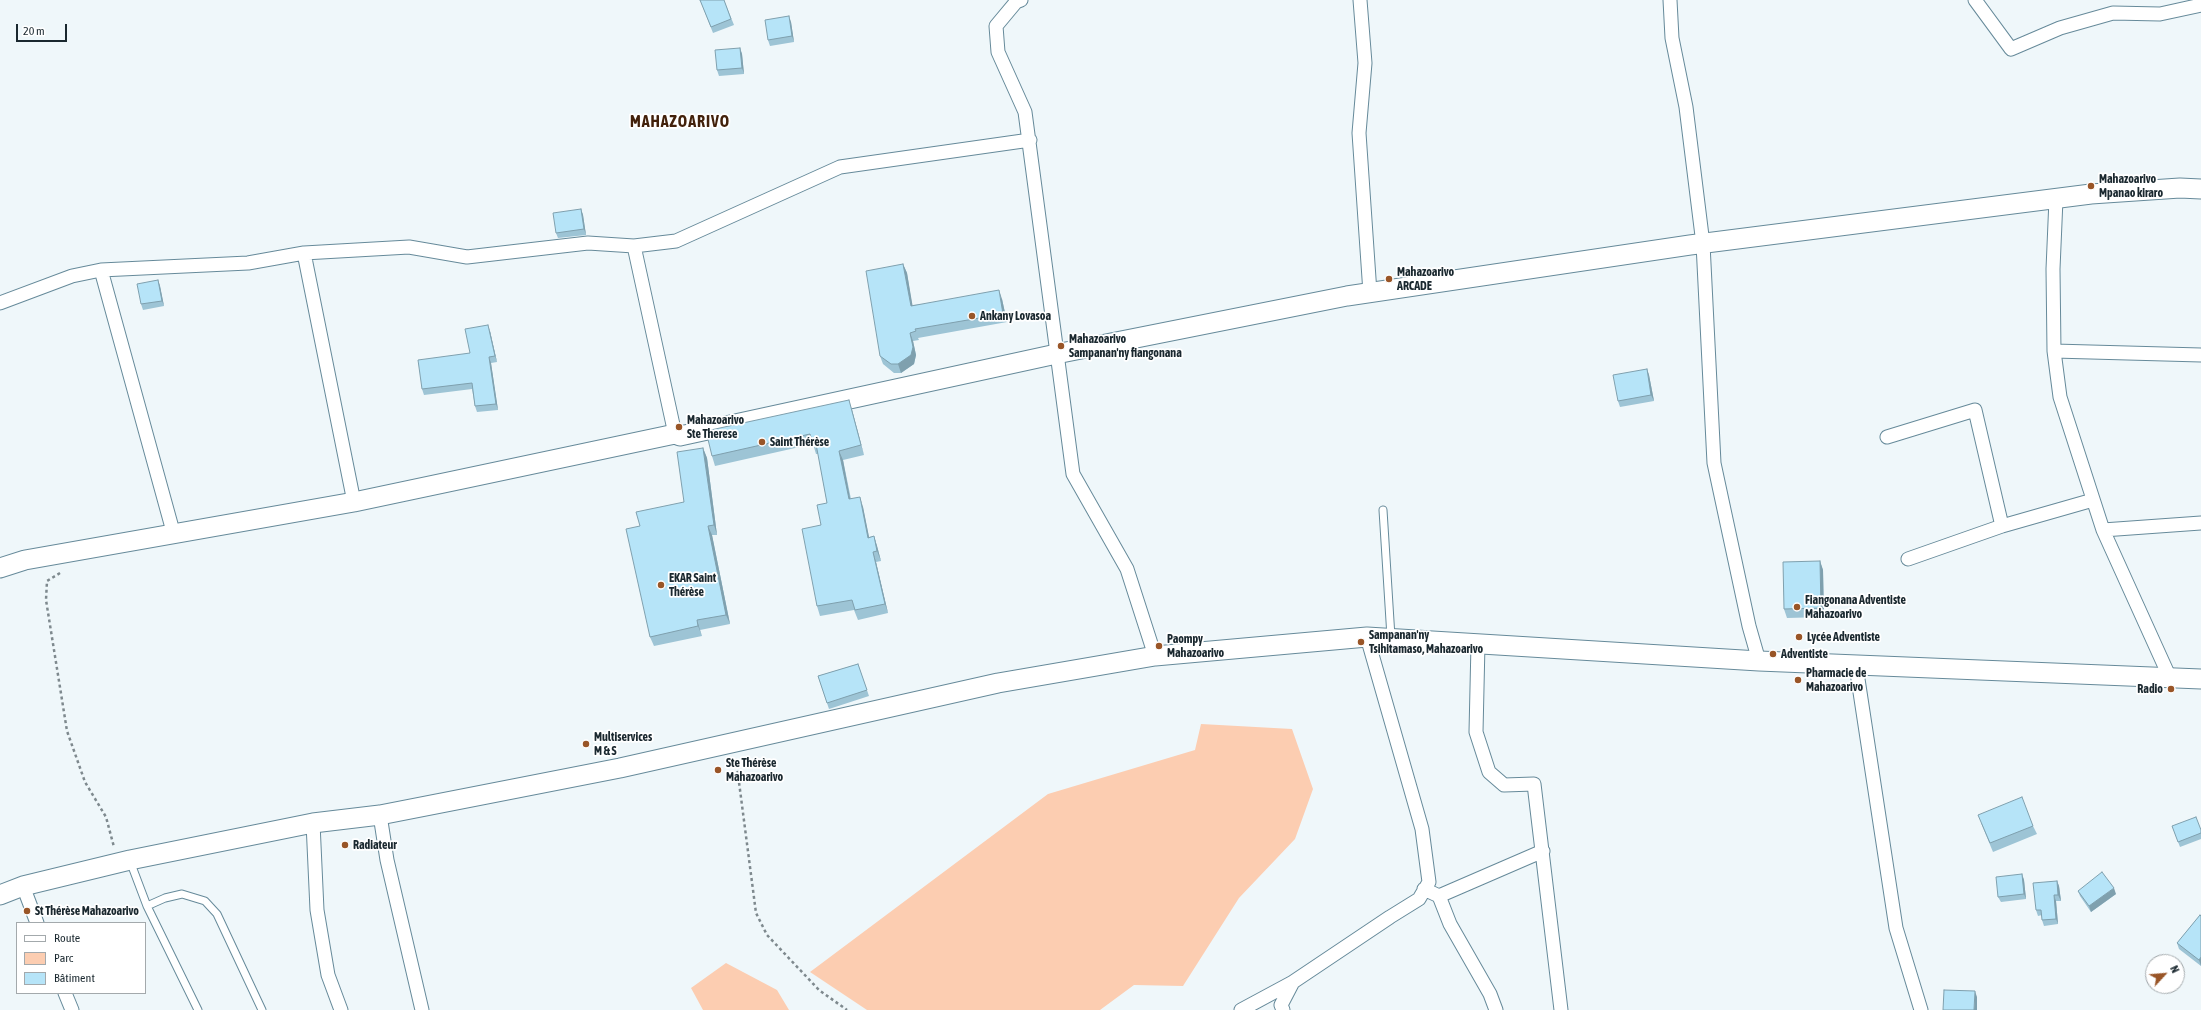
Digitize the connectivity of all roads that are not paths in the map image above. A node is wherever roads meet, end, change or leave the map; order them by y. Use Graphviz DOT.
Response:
graph roads {
  1 [pos="1021,0"];
  2 [pos="1360,0"];
  3 [pos="1670,0"];
  4 [pos="1975,0"];
  5 [pos="2201,5"];
  6 [pos="1030,140"];
  7 [pos="2201,189"];
  8 [pos="2056,199"];
  9 [pos="1703,244"];
  10 [pos="634,246"];
  11 [pos="304,253"];
  12 [pos="101,270"];
  13 [pos="1370,293"];
  14 [pos="0,303"];
  15 [pos="2054,351"];
  16 [pos="1056,354"];
  17 [pos="2201,355"];
  18 [pos="675,434"];
  19 [pos="1887,437"];
  20 [pos="2093,500"];
  21 [pos="354,502"];
  22 [pos="1383,510"];
  23 [pos="2201,524"];
  24 [pos="2002,526"];
  25 [pos="2103,530"];
  26 [pos="174,535"];
  27 [pos="1908,559"];
  28 [pos="0,568"];
  29 [pos="1367,637"];
  30 [pos="1391,639"];
  31 [pos="1478,644"];
  32 [pos="1154,656"];
  33 [pos="1759,661"];
  34 [pos="1856,666"];
  35 [pos="2170,678"];
  36 [pos="2201,679"];
  37 [pos="380,815"];
  38 [pos="313,822"];
  39 [pos="1543,851"];
  40 [pos="124,862"];
  41 [pos="23,886"];
  42 [pos="1424,889"];
  43 [pos="0,894"];
  44 [pos="1439,896"];
  45 [pos="147,906"];
  46 [pos="37,922"];
  47 [pos="1293,982"];
  48 [pos="65,994"];
  49 [pos="72,1010"];
  50 [pos="198,1010"];
  51 [pos="262,1010"];
  52 [pos="341,1010"];
  53 [pos="422,1010"];
  54 [pos="1241,1010"];
  55 [pos="1283,1010"];
  56 [pos="1496,1010"];
  57 [pos="1561,1010"];
  58 [pos="1921,1010"];
  1 -- 6 [label="street"];
  2 -- 13 [label="street"];
  3 -- 9 [label="street"];
  4 -- 5 [label="street"];
  6 -- 10 [label="street"];
  6 -- 16 [label="street"];
  7 -- 8 [label="main road"];
  8 -- 9 [label="main road"];
  8 -- 15 [label="street"];
  9 -- 13 [label="main road"];
  9 -- 33 [label="street"];
  10 -- 11 [label="street"];
  10 -- 18 [label="street"];
  11 -- 12 [label="street"];
  11 -- 21 [label="street"];
  12 -- 14 [label="street"];
  12 -- 26 [label="street"];
  13 -- 16 [label="main road"];
  15 -- 17 [label="street"];
  15 -- 20 [label="street"];
  16 -- 18 [label="main road"];
  16 -- 32 [label="street"];
  18 -- 21 [label="main road"];
  19 -- 24 [label="street"];
  20 -- 24 [label="street"];
  20 -- 25 [label="street"];
  21 -- 26 [label="main road"];
  22 -- 30 [label="lane"];
  23 -- 25 [label="street"];
  24 -- 27 [label="street"];
  25 -- 35 [label="street"];
  26 -- 28 [label="main road"];
  29 -- 30 [label="main road"];
  29 -- 32 [label="main road"];
  29 -- 42 [label="street"];
  30 -- 31 [label="main road"];
  31 -- 33 [label="main road"];
  31 -- 39 [label="street"];
  32 -- 37 [label="main road"];
  33 -- 34 [label="main road"];
  34 -- 35 [label="main road"];
  34 -- 58 [label="street"];
  35 -- 36 [label="main road"];
  37 -- 38 [label="main road"];
  37 -- 53 [label="street"];
  38 -- 40 [label="main road"];
  38 -- 52 [label="street"];
  39 -- 44 [label="street"];
  39 -- 57 [label="street"];
  40 -- 41 [label="main road"];
  40 -- 45 [label="lane"];
  41 -- 43 [label="main road"];
  41 -- 46 [label="street"];
  42 -- 44 [label="street"];
  42 -- 47 [label="street"];
  44 -- 56 [label="street"];
  45 -- 50 [label="lane"];
  45 -- 51 [label="lane"];
  47 -- 54 [label="street"];
  47 -- 55 [label="street"];
  48 -- 49 [label="street"];
}
